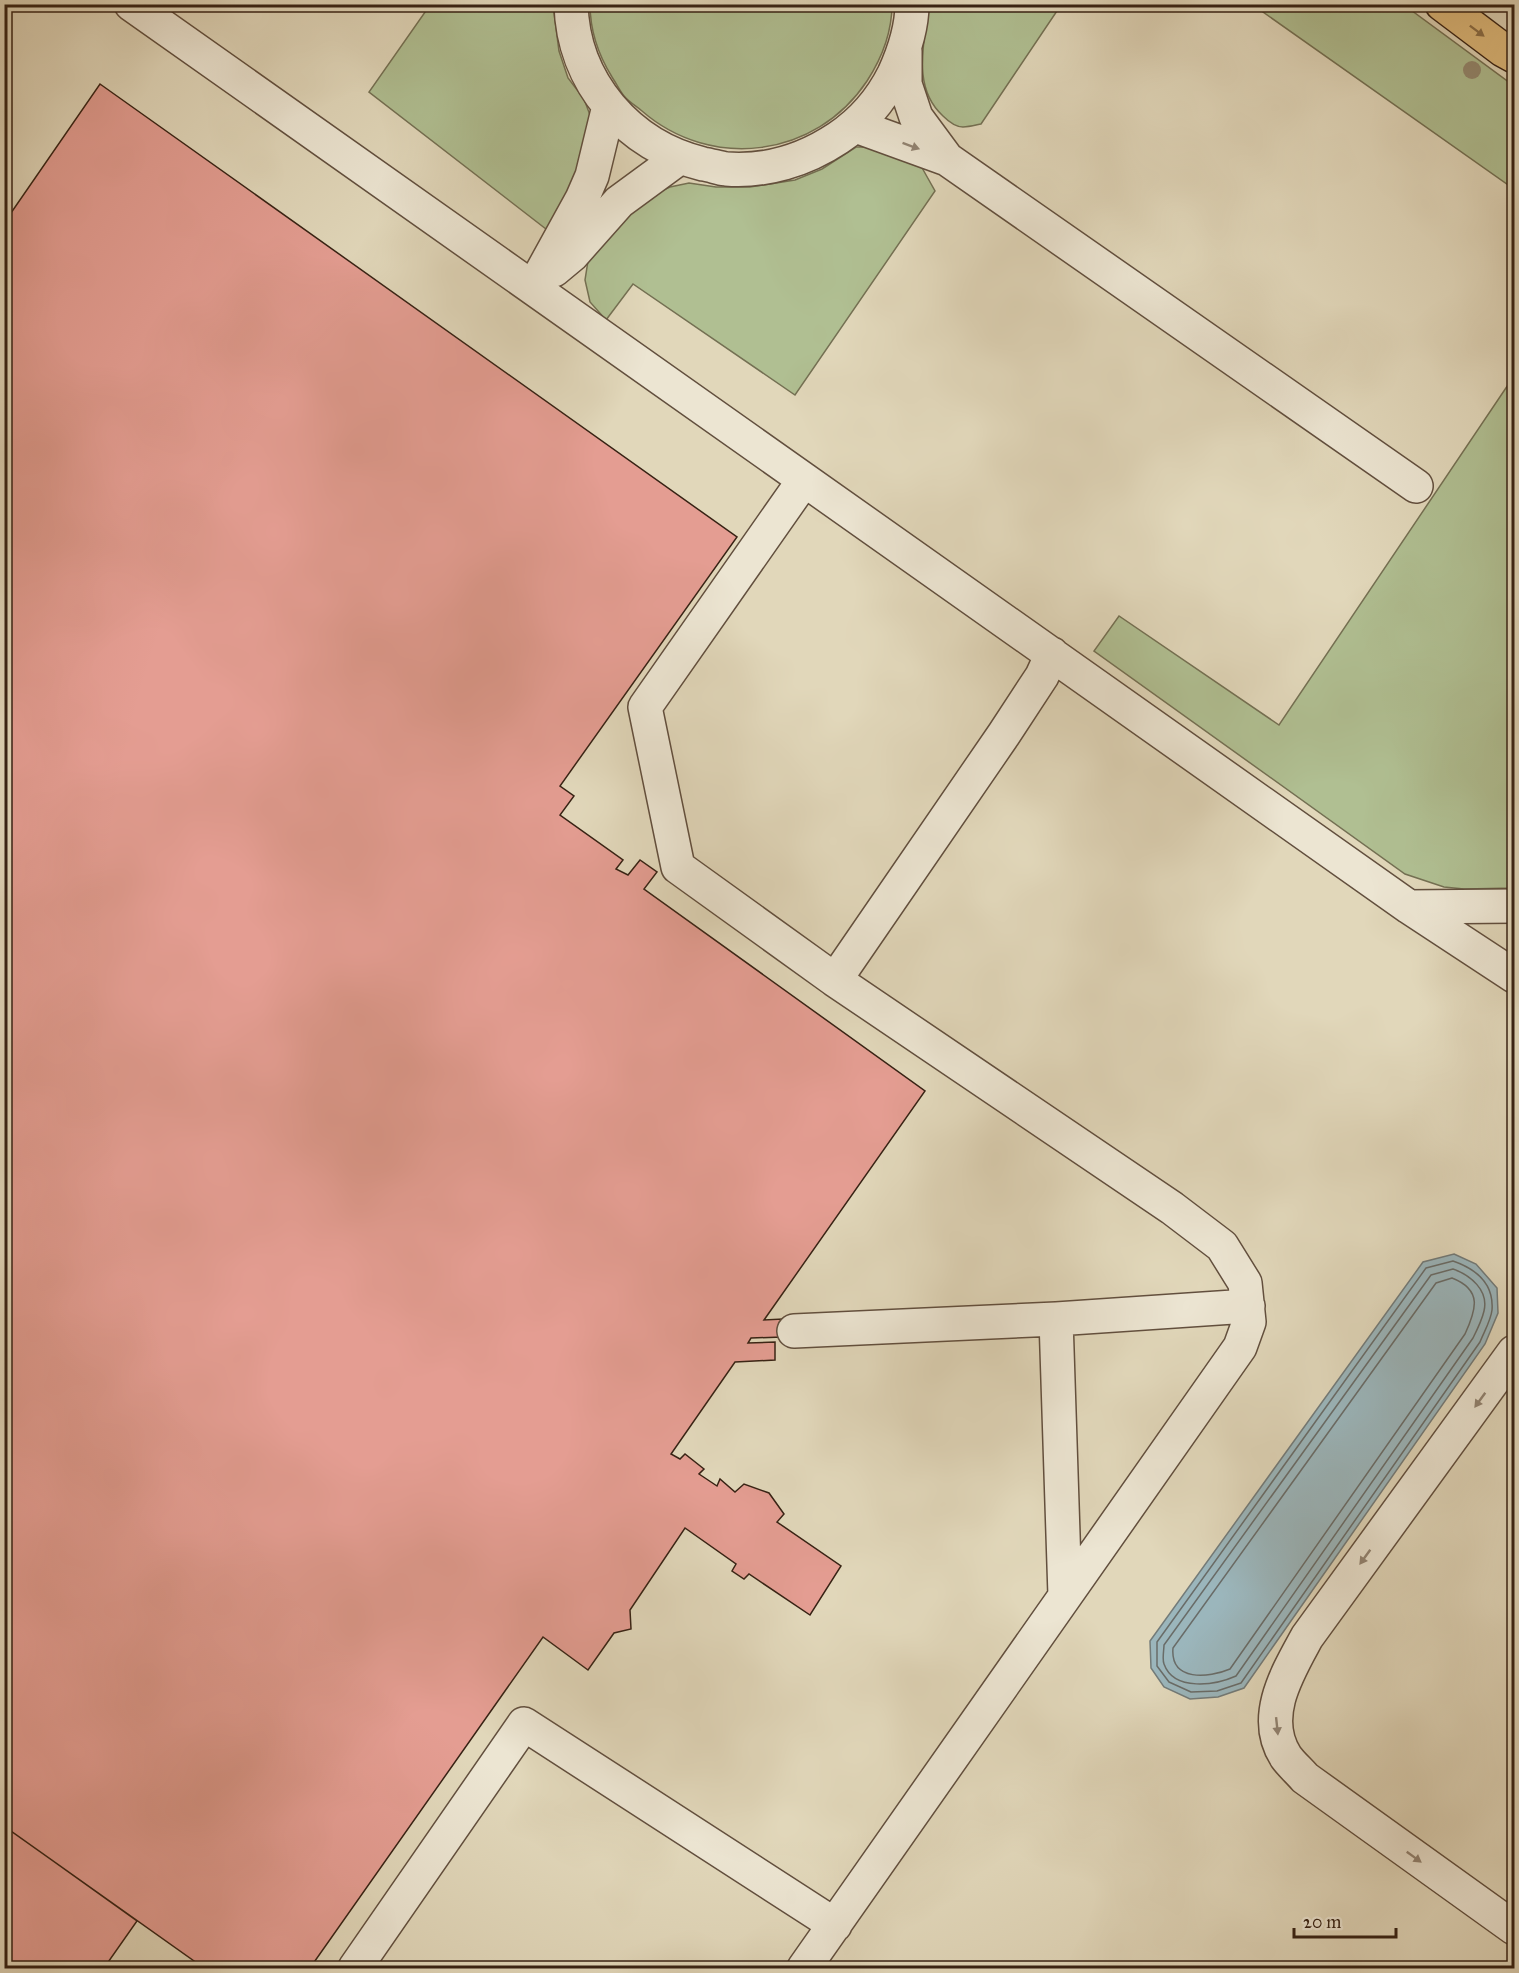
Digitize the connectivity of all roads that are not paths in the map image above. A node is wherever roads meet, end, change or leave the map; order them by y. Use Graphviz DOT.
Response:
graph roads {
  1 [pos="131,4"];
  2 [pos="572,4"];
  3 [pos="912,4"];
  4 [pos="1442,4"];
  5 [pos="905,50"];
  6 [pos="1515,56"];
  7 [pos="609,106"];
  8 [pos="856,126"];
  9 [pos="679,158"];
  10 [pos="947,159"];
  11 [pos="533,288"];
  12 [pos="804,480"];
  13 [pos="1416,486"];
  14 [pos="1052,654"];
  15 [pos="1515,906"];
  16 [pos="1409,907"];
  17 [pos="1515,976"];
  18 [pos="835,981"];
  19 [pos="1248,1306"];
  20 [pos="1056,1319"];
  21 [pos="794,1331"];
  22 [pos="1515,1352"];
  23 [pos="1065,1596"];
  24 [pos="835,1924"];
  25 [pos="1515,1928"];
  26 [pos="355,1968"];
  27 [pos="804,1968"];
  1 -- 11 [label="lane"];
  2 -- 7 [label="lane"];
  3 -- 5 [label="lane"];
  4 -- 6 [label="main road, one-way"];
  5 -- 8 [label="lane"];
  5 -- 10 [label="lane"];
  7 -- 9 [label="lane"];
  7 -- 11 [label="lane"];
  8 -- 9 [label="lane"];
  8 -- 10 [label="lane, one-way"];
  9 -- 11 [label="lane"];
  10 -- 13 [label="lane"];
  11 -- 12 [label="lane"];
  12 -- 14 [label="lane"];
  12 -- 18 [label="lane"];
  14 -- 16 [label="lane"];
  14 -- 18 [label="lane"];
  15 -- 16 [label="lane"];
  16 -- 17 [label="lane"];
  18 -- 19 [label="lane"];
  19 -- 20 [label="lane"];
  19 -- 23 [label="lane"];
  20 -- 21 [label="lane"];
  20 -- 23 [label="lane"];
  22 -- 25 [label="lane, one-way"];
  23 -- 24 [label="lane"];
  24 -- 26 [label="lane"];
  24 -- 27 [label="lane"];
}
